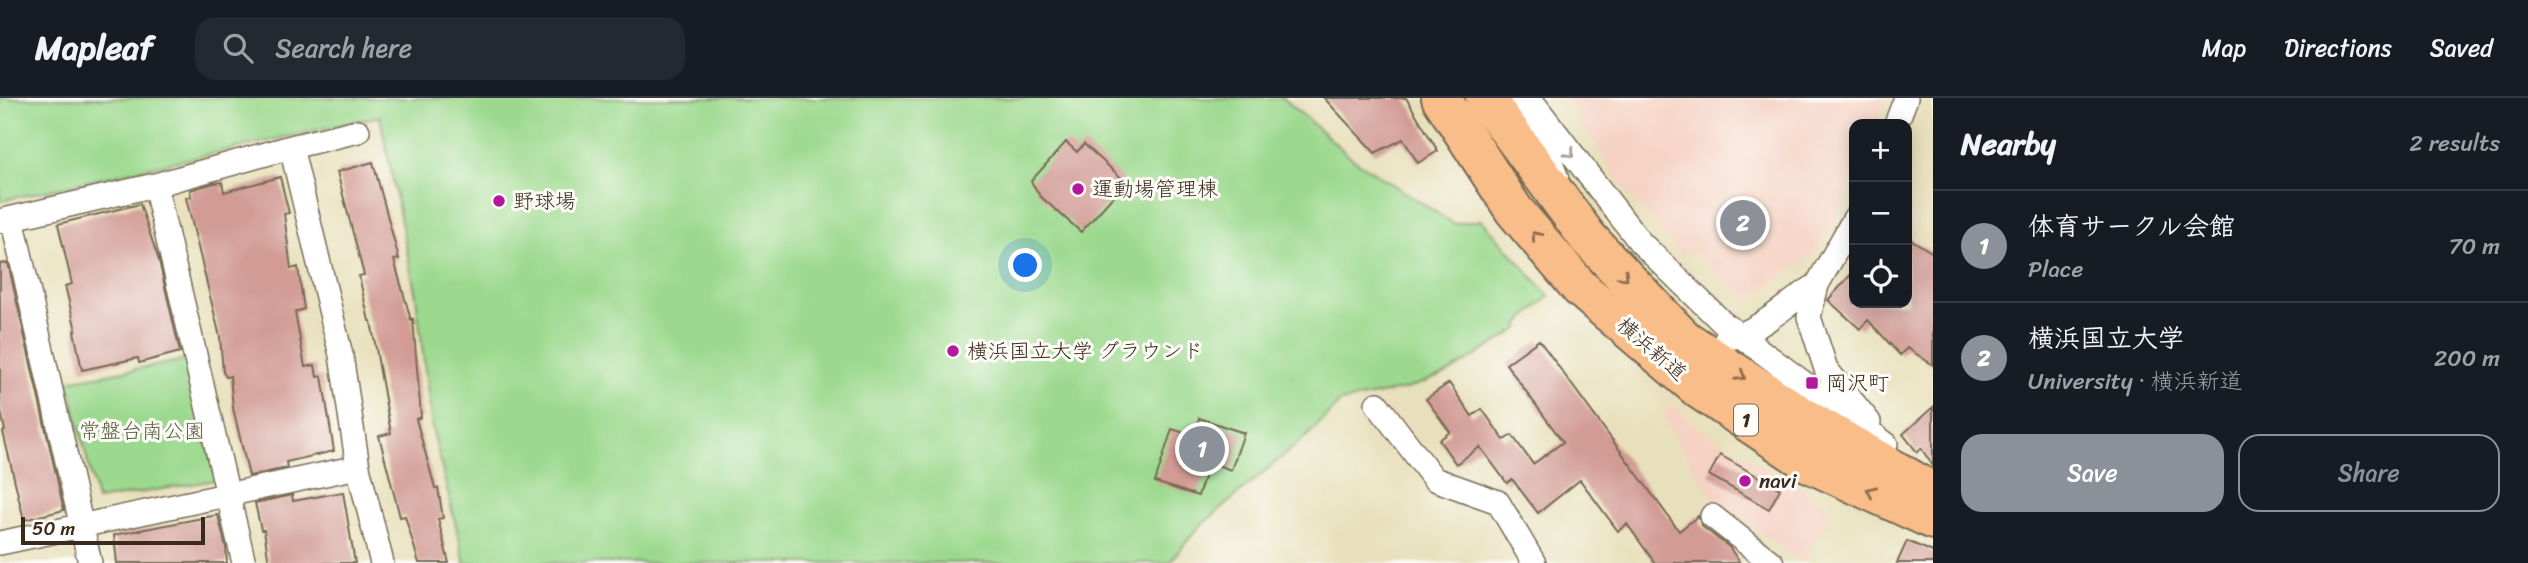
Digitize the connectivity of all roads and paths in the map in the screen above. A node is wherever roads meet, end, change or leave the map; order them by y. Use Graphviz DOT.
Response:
graph roads {
  1 [pos="1441,98"];
  2 [pos="1485,98"];
  3 [pos="1519,98"];
  4 [pos="1530,98"];
  5 [pos="1906,98"];
  6 [pos="1898,119"];
  7 [pos="358,131"];
  8 [pos="291,148"];
  9 [pos="155,185"];
  10 [pos="1563,206"];
  11 [pos="6,220"];
  12 [pos="1849,228"];
  13 [pos="1817,285"];
  14 [pos="1739,336"];
  15 [pos="1684,339"];
  16 [pos="1377,404"];
  17 [pos="1886,444"];
  18 [pos="358,467"];
  19 [pos="1933,491"];
  20 [pos="229,494"];
  21 [pos="1712,516"];
  22 [pos="1933,520"];
  23 [pos="82,526"];
  24 [pos="0,543"];
  25 [pos="1765,561"];
  26 [pos="90,563"];
  27 [pos="244,563"];
  28 [pos="382,563"];
  29 [pos="1534,563"];
  22 -- 1 [label="highway, 横浜新道 / 1, one-way"];
  2 -- 10 [label="highway, 横浜新道 / 1"];
  3 -- 10 [label="street"];
  4 -- 14 [label="street, one-way"];
  5 -- 6 [label="street"];
  7 -- 8 [label="street"];
  8 -- 9 [label="street"];
  8 -- 18 [label="street"];
  9 -- 11 [label="street"];
  9 -- 20 [label="street"];
  10 -- 15 [label="highway, 横浜新道 / 1, one-way"];
  11 -- 23 [label="street"];
  12 -- 13 [label="street"];
  13 -- 14 [label="street"];
  13 -- 17 [label="street"];
  14 -- 15 [label="street"];
  14 -- 17 [label="street"];
  15 -- 19 [label="highway, 横浜新道 / 1, one-way"];
  16 -- 29 [label="street"];
  17 -- 19 [label="street"];
  18 -- 20 [label="street"];
  18 -- 28 [label="street"];
  20 -- 23 [label="street"];
  20 -- 27 [label="street"];
  21 -- 25 [label="street"];
  23 -- 24 [label="street"];
  23 -- 26 [label="street"];
}
